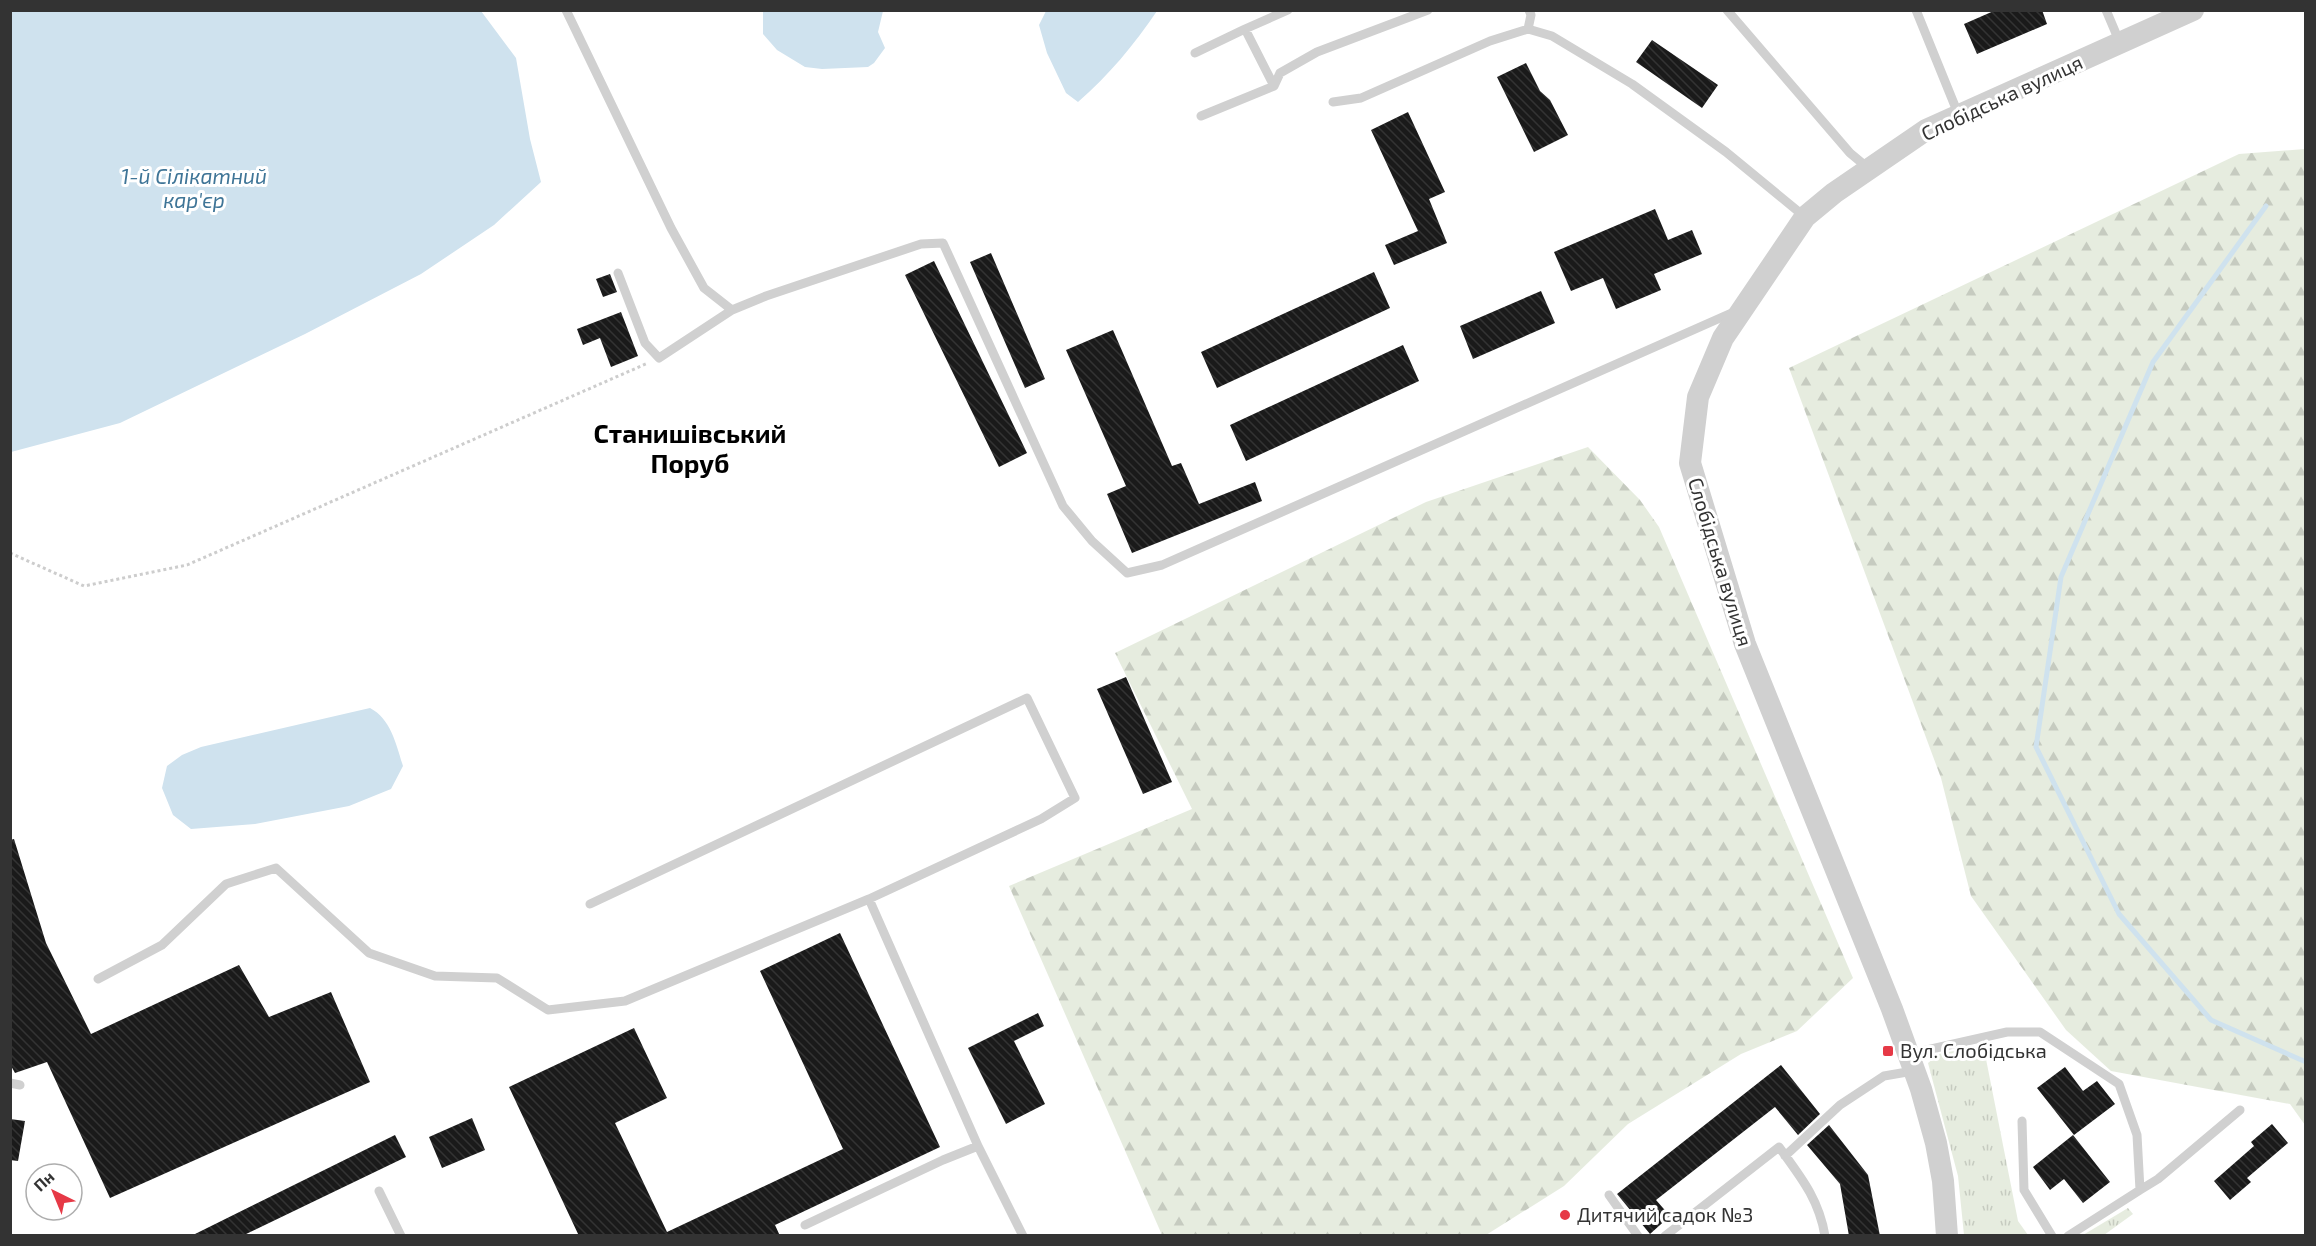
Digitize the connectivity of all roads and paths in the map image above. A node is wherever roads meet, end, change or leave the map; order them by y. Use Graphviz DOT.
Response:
graph roads {
  1 [pos="566,10"];
  2 [pos="1288,10"];
  3 [pos="1428,10"];
  4 [pos="1529,10"];
  5 [pos="1727,10"];
  6 [pos="1916,10"];
  7 [pos="2106,10"];
  8 [pos="2193,10"];
  9 [pos="1245,29"];
  10 [pos="1528,29"];
  11 [pos="2120,43"];
  12 [pos="1195,53"];
  13 [pos="1274,86"];
  14 [pos="1333,102"];
  15 [pos="1959,116"];
  16 [pos="1202,117"];
  17 [pos="1870,169"];
  18 [pos="1805,217"];
  19 [pos="618,273"];
  20 [pos="1743,307"];
  21 [pos="732,310"];
  22 [pos="659,358"];
  23 [pos="10,554"];
  24 [pos="869,899"];
  25 [pos="590,904"];
  26 [pos="98,979"];
  27 [pos="1912,1062"];
  28 [pos="2240,1110"];
  29 [pos="2022,1121"];
  30 [pos="978,1146"];
  31 [pos="1785,1156"];
  32 [pos="2140,1190"];
  33 [pos="379,1191"];
  34 [pos="1609,1195"];
  35 [pos="805,1225"];
  36 [pos="401,1236"];
  37 [pos="1023,1236"];
  38 [pos="1638,1236"];
  39 [pos="1665,1236"];
  40 [pos="1826,1236"];
  41 [pos="1947,1236"];
  42 [pos="2052,1236"];
  43 [pos="2068,1236"];
  1 -- 21 [label="lane"];
  2 -- 9 [label="lane"];
  3 -- 13 [label="lane"];
  4 -- 10 [label="lane"];
  5 -- 17 [label="lane"];
  6 -- 15 [label="lane"];
  7 -- 11 [label="lane"];
  8 -- 11 [label="street, Слобідська вулиця"];
  9 -- 12 [label="lane"];
  9 -- 13 [label="lane"];
  10 -- 14 [label="lane"];
  10 -- 18 [label="lane"];
  11 -- 15 [label="street, Слобідська вулиця"];
  13 -- 16 [label="lane"];
  15 -- 17 [label="street, Слобідська вулиця"];
  17 -- 18 [label="street, Слобідська вулиця"];
  18 -- 20 [label="street, Слобідська вулиця"];
  19 -- 22 [label="lane"];
  20 -- 21 [label="lane"];
  20 -- 27 [label="street, Слобідська вулиця"];
  21 -- 22 [label="lane"];
  22 -- 23 [label="path"];
  24 -- 25 [label="lane"];
  24 -- 26 [label="lane"];
  24 -- 30 [label="lane"];
  27 -- 31 [label="lane"];
  27 -- 32 [label="lane"];
  27 -- 41 [label="street, Слобідська вулиця"];
  28 -- 32 [label="lane"];
  29 -- 42 [label="lane"];
  30 -- 35 [label="lane"];
  30 -- 37 [label="lane"];
  31 -- 39 [label="lane"];
  31 -- 40 [label="lane"];
  32 -- 43 [label="lane"];
  33 -- 36 [label="lane"];
  34 -- 38 [label="lane"];
}
